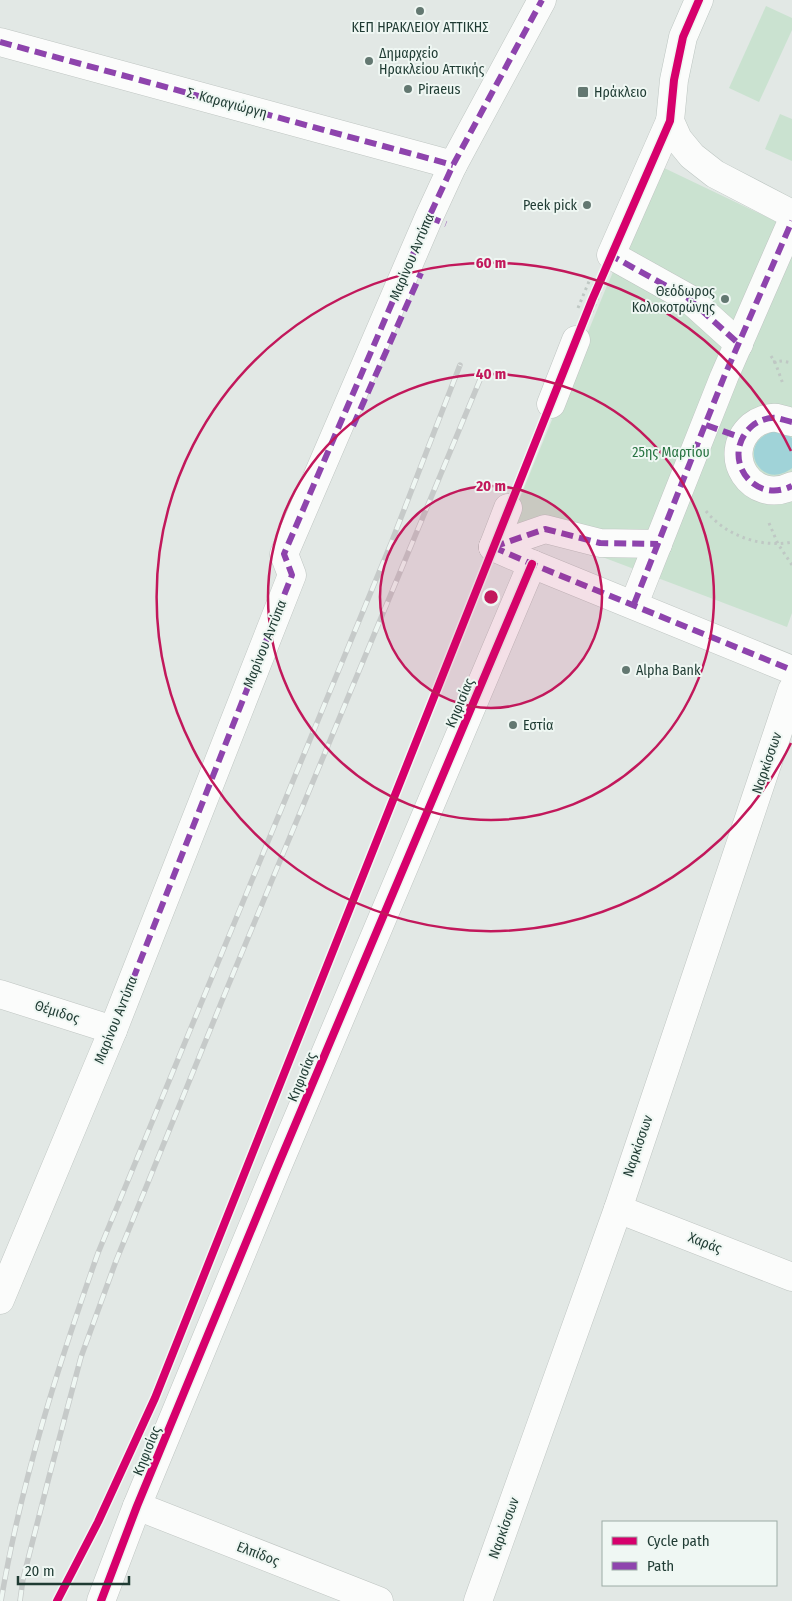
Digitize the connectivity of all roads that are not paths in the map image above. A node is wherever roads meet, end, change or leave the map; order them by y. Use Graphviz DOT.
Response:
graph roads {
  1 [pos="542,0"];
  2 [pos="699,0"];
  3 [pos="0,42"];
  4 [pos="670,121"];
  5 [pos="453,165"];
  6 [pos="792,214"];
  7 [pos="792,221"];
  8 [pos="421,273"];
  9 [pos="744,334"];
  10 [pos="576,340"];
  11 [pos="550,404"];
  12 [pos="792,422"];
  13 [pos="706,425"];
  14 [pos="353,426"];
  15 [pos="742,438"];
  16 [pos="792,486"];
  17 [pos="508,508"];
  18 [pos="658,544"];
  19 [pos="493,547"];
  20 [pos="532,564"];
  21 [pos="634,604"];
  22 [pos="792,670"];
  23 [pos="792,690"];
  24 [pos="0,994"];
  25 [pos="113,1030"];
  26 [pos="618,1209"];
  27 [pos="792,1276"];
  28 [pos="0,1300"];
  29 [pos="137,1506"];
  30 [pos="101,1601"];
  31 [pos="379,1601"];
  32 [pos="478,1601"];
  1 -- 5 [label="street, Μαρίνου Αντύπα"];
  2 -- 4 [label="street"];
  3 -- 5 [label="street, Σ. Καραγιώργη"];
  4 -- 6 [label="street"];
  4 -- 9 [label="street"];
  5 -- 25 [label="street, Μαρίνου Αντύπα"];
  7 -- 9 [label="street"];
  8 -- 14 [label="street"];
  9 -- 13 [label="street"];
  10 -- 11 [label="street"];
  12 -- 15 [label="street"];
  13 -- 15 [label="street"];
  13 -- 18 [label="street"];
  15 -- 16 [label="street"];
  17 -- 19 [label="street"];
  18 -- 19 [label="street"];
  18 -- 21 [label="street"];
  19 -- 20 [label="street"];
  20 -- 21 [label="street"];
  20 -- 29 [label="street, Κηφισίας"];
  21 -- 22 [label="street"];
  23 -- 26 [label="street, Ναρκίσσων"];
  24 -- 25 [label="street, Θέμιδος"];
  25 -- 28 [label="street, Μαρίνου Αντύπα"];
  26 -- 27 [label="street, Χαράς"];
  26 -- 32 [label="street, Ναρκίσσων"];
  29 -- 30 [label="street, Κηφισίας"];
  29 -- 31 [label="street, Ελπίδος"];
}
